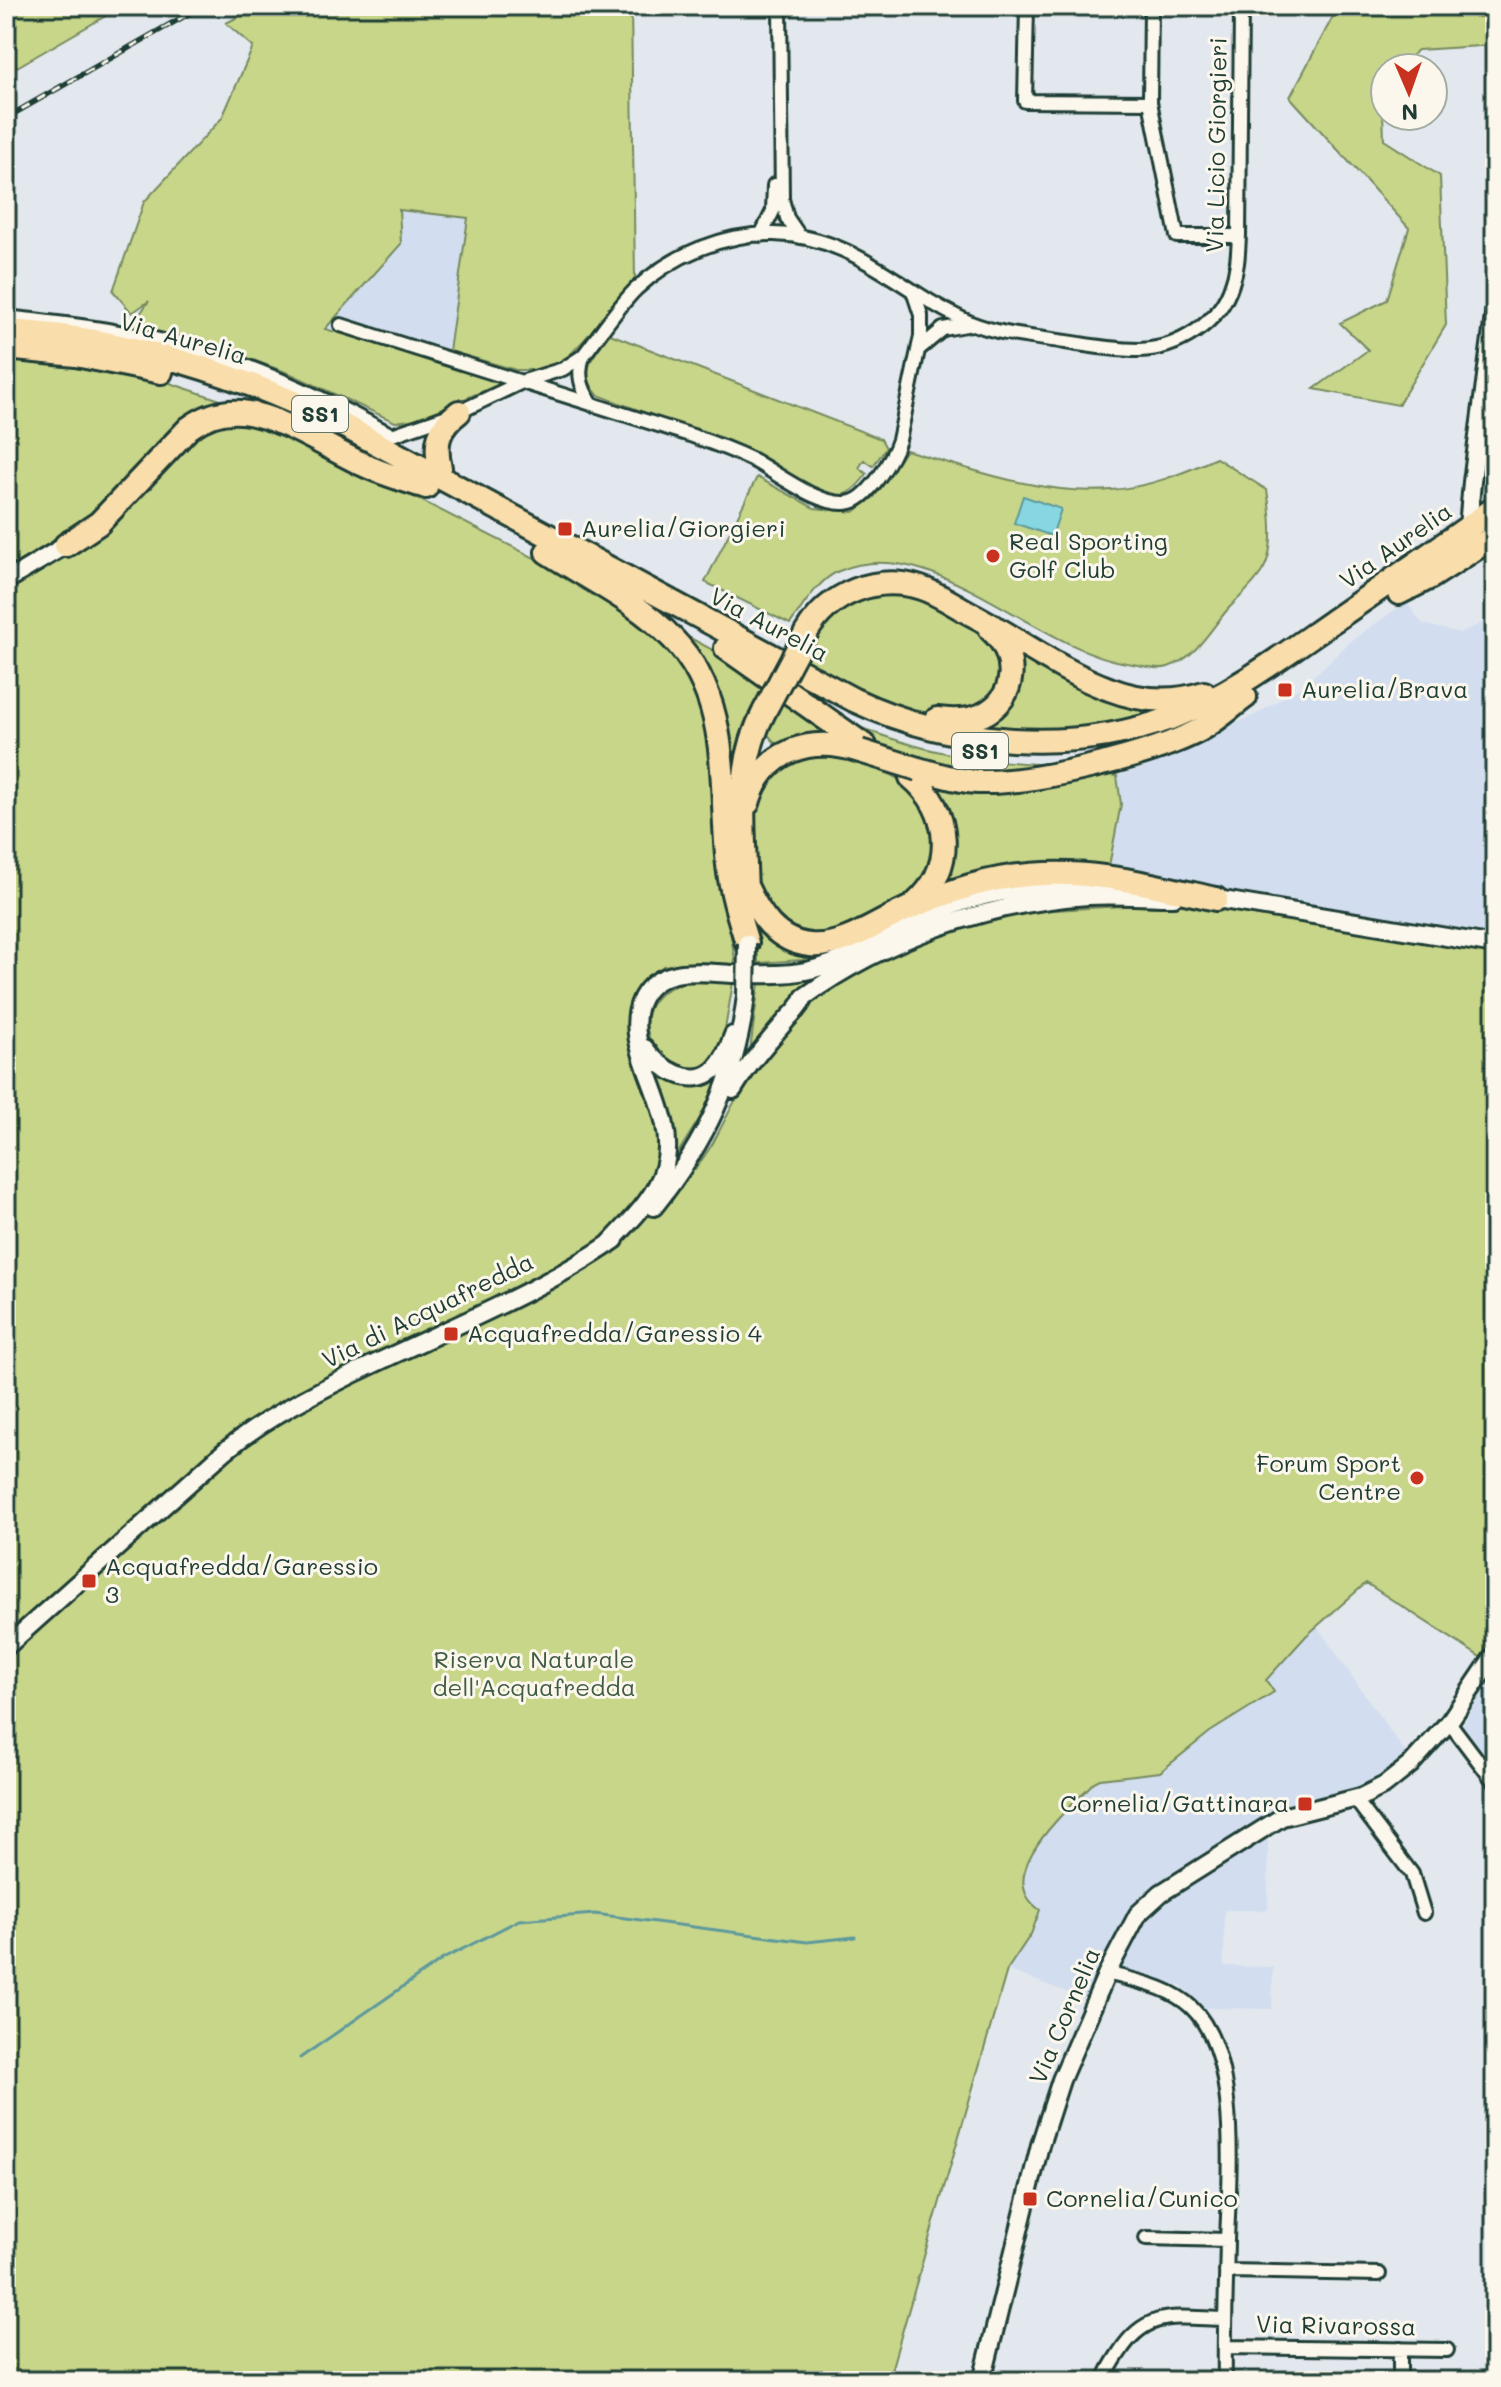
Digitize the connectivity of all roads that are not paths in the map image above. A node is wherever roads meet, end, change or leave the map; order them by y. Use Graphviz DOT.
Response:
graph roads {
  1 [pos="771,6"];
  2 [pos="780,6"];
  3 [pos="1027,6"];
  4 [pos="1151,6"];
  5 [pos="1241,6"];
  6 [pos="776,56"];
  7 [pos="1150,102"];
  8 [pos="778,177"];
  9 [pos="761,235"];
  10 [pos="1239,236"];
  11 [pos="800,237"];
  12 [pos="913,291"];
  13 [pos="1495,308"];
  14 [pos="6,317"];
  15 [pos="975,324"];
  16 [pos="341,325"];
  17 [pos="6,331"];
  18 [pos="6,348"];
  19 [pos="919,349"];
  20 [pos="583,356"];
  21 [pos="524,381"];
  22 [pos="1495,393"];
  23 [pos="591,403"];
  24 [pos="459,412"];
  25 [pos="1484,431"];
  26 [pos="392,435"];
  27 [pos="440,468"];
  28 [pos="426,487"];
  29 [pos="1495,508"];
  30 [pos="1495,526"];
  31 [pos="1468,527"];
  32 [pos="1495,536"];
  33 [pos="66,545"];
  34 [pos="547,552"];
  35 [pos="608,569"];
  36 [pos="6,581"];
  37 [pos="1399,593"];
  38 [pos="975,616"];
  39 [pos="726,648"];
  40 [pos="1261,670"];
  41 [pos="1245,697"];
  42 [pos="874,709"];
  43 [pos="762,715"];
  44 [pos="862,749"];
  45 [pos="784,753"];
  46 [pos="914,773"];
  47 [pos="742,831"];
  48 [pos="746,886"];
  49 [pos="1216,899"];
  50 [pos="911,907"];
  51 [pos="747,943"];
  52 [pos="1495,945"];
  53 [pos="746,996"];
  54 [pos="637,1025"];
  55 [pos="704,1135"];
  56 [pos="608,1245"];
  57 [pos="6,1647"];
  58 [pos="1495,1654"];
  59 [pos="1449,1722"];
  60 [pos="1495,1783"];
  61 [pos="1355,1799"];
  62 [pos="1424,1913"];
  63 [pos="1107,1973"];
  64 [pos="1146,2238"];
  65 [pos="1227,2240"];
  66 [pos="1226,2271"];
  67 [pos="1379,2274"];
  68 [pos="1225,2319"];
  69 [pos="1225,2347"];
  70 [pos="1400,2349"];
  71 [pos="1447,2350"];
  72 [pos="982,2381"];
  73 [pos="1104,2381"];
  74 [pos="1225,2381"];
  75 [pos="1400,2381"];
  1 -- 6 [label="street"];
  2 -- 6 [label="street"];
  3 -- 7 [label="street"];
  4 -- 7 [label="street"];
  5 -- 10 [label="street, Via Licio Giorgieri"];
  6 -- 8 [label="street"];
  7 -- 10 [label="street"];
  8 -- 9 [label="street"];
  8 -- 11 [label="street"];
  9 -- 11 [label="street, Via Licio Giorgieri"];
  9 -- 20 [label="street, Via Licio Giorgieri"];
  10 -- 15 [label="street, Via Licio Giorgieri"];
  11 -- 12 [label="street, Via Licio Giorgieri"];
  12 -- 15 [label="street, Via Licio Giorgieri"];
  12 -- 19 [label="street"];
  13 -- 25 [label="street"];
  14 -- 26 [label="street, Via Aurelia"];
  15 -- 19 [label="street, Via Licio Giorgieri"];
  16 -- 21 [label="street"];
  17 -- 35 [label="highway, Via Aurelia / SS1"];
  18 -- 28 [label="highway, Via Aurelia / SS1"];
  19 -- 23 [label="street"];
  20 -- 21 [label="street, Via Licio Giorgieri"];
  20 -- 23 [label="street"];
  21 -- 23 [label="street"];
  21 -- 24 [label="street, Via Licio Giorgieri"];
  22 -- 25 [label="street"];
  24 -- 26 [label="street, Via Licio Giorgieri"];
  24 -- 27 [label="highway"];
  25 -- 31 [label="street"];
  26 -- 27 [label="highway"];
  27 -- 35 [label="highway"];
  28 -- 33 [label="highway"];
  28 -- 34 [label="highway, Via Aurelia / SS1"];
  29 -- 31 [label="highway, Via Aurelia / SS1"];
  30 -- 37 [label="highway, Via Aurelia / SS1"];
  31 -- 40 [label="highway, Via Aurelia / SS1"];
  32 -- 37 [label="highway"];
  33 -- 36 [label="street"];
  34 -- 39 [label="highway, Via Aurelia / SS1"];
  34 -- 51 [label="highway"];
  35 -- 42 [label="highway, Via Aurelia / SS1"];
  37 -- 41 [label="highway, Via Aurelia / SS1"];
  38 -- 40 [label="highway"];
  38 -- 42 [label="highway"];
  38 -- 43 [label="highway, bridge"];
  39 -- 41 [label="highway, Via Aurelia / SS1"];
  39 -- 44 [label="highway"];
  40 -- 42 [label="highway, Via Aurelia / SS1"];
  41 -- 46 [label="highway"];
  43 -- 45 [label="highway"];
  43 -- 47 [label="highway"];
  44 -- 45 [label="highway"];
  44 -- 46 [label="highway, bridge"];
  45 -- 47 [label="highway"];
  46 -- 50 [label="highway"];
  47 -- 48 [label="highway"];
  48 -- 50 [label="highway"];
  48 -- 51 [label="highway"];
  49 -- 50 [label="highway"];
  49 -- 52 [label="street"];
  49 -- 54 [label="street"];
  49 -- 55 [label="street"];
  51 -- 53 [label="street, Via di Acquafredda, bridge"];
  53 -- 54 [label="street"];
  53 -- 55 [label="street, Via di Acquafredda"];
  54 -- 56 [label="street"];
  55 -- 56 [label="street, Via di Acquafredda"];
  56 -- 57 [label="street, Via di Acquafredda"];
  58 -- 59 [label="street, Via Cornelia"];
  59 -- 60 [label="street"];
  59 -- 61 [label="street, Via Cornelia"];
  61 -- 62 [label="street"];
  61 -- 63 [label="street, Via Cornelia"];
  63 -- 65 [label="street"];
  63 -- 72 [label="street, Via Cornelia"];
  64 -- 65 [label="street"];
  65 -- 66 [label="street"];
  66 -- 67 [label="street"];
  66 -- 68 [label="street"];
  68 -- 69 [label="street"];
  68 -- 73 [label="street"];
  69 -- 70 [label="street, Via Rivarossa"];
  69 -- 74 [label="street"];
  70 -- 71 [label="street, Via Rivarossa"];
  70 -- 75 [label="street"];
}
